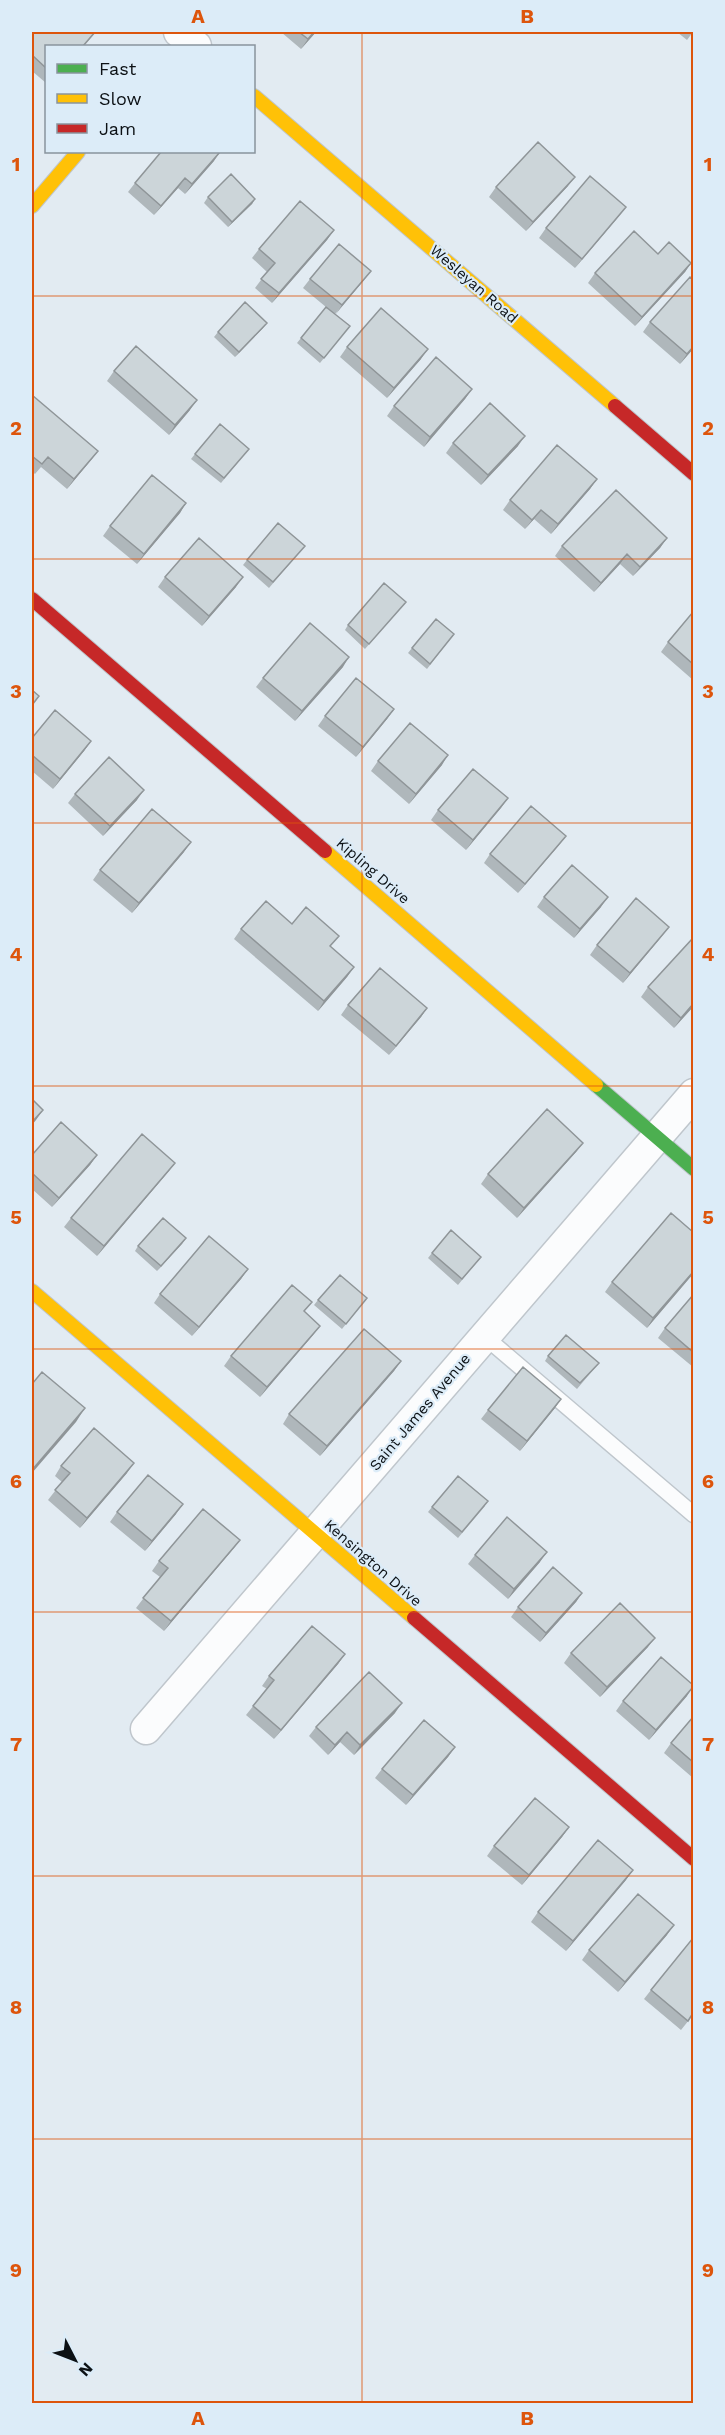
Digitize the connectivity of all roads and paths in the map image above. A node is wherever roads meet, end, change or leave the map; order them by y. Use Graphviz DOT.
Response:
graph roads {
  1 [pos="179,32"];
  2 [pos="167,45"];
  3 [pos="195,45"];
  4 [pos="255,97"];
  5 [pos="77,153"];
  6 [pos="32,206"];
  7 [pos="693,474"];
  8 [pos="32,599"];
  9 [pos="693,1094"];
  10 [pos="655,1136"];
  11 [pos="693,1169"];
  12 [pos="32,1291"];
  13 [pos="484,1336"];
  14 [pos="693,1515"];
  15 [pos="315,1534"];
  16 [pos="146,1729"];
  17 [pos="693,1859"];
  1 -- 2 [label="street"];
  1 -- 3 [label="street"];
  4 -- 7 [label="street, Wesleyan Road"];
  5 -- 6 [label="street"];
  8 -- 10 [label="street, Kipling Drive"];
  9 -- 10 [label="street, Saint James Avenue"];
  10 -- 11 [label="street, Kipling Drive"];
  10 -- 13 [label="street, Saint James Avenue"];
  12 -- 15 [label="street, Kensington Drive"];
  13 -- 14 [label="lane"];
  13 -- 15 [label="street, Saint James Avenue"];
  15 -- 16 [label="street, Saint James Avenue"];
  15 -- 17 [label="street, Kensington Drive"];
}
